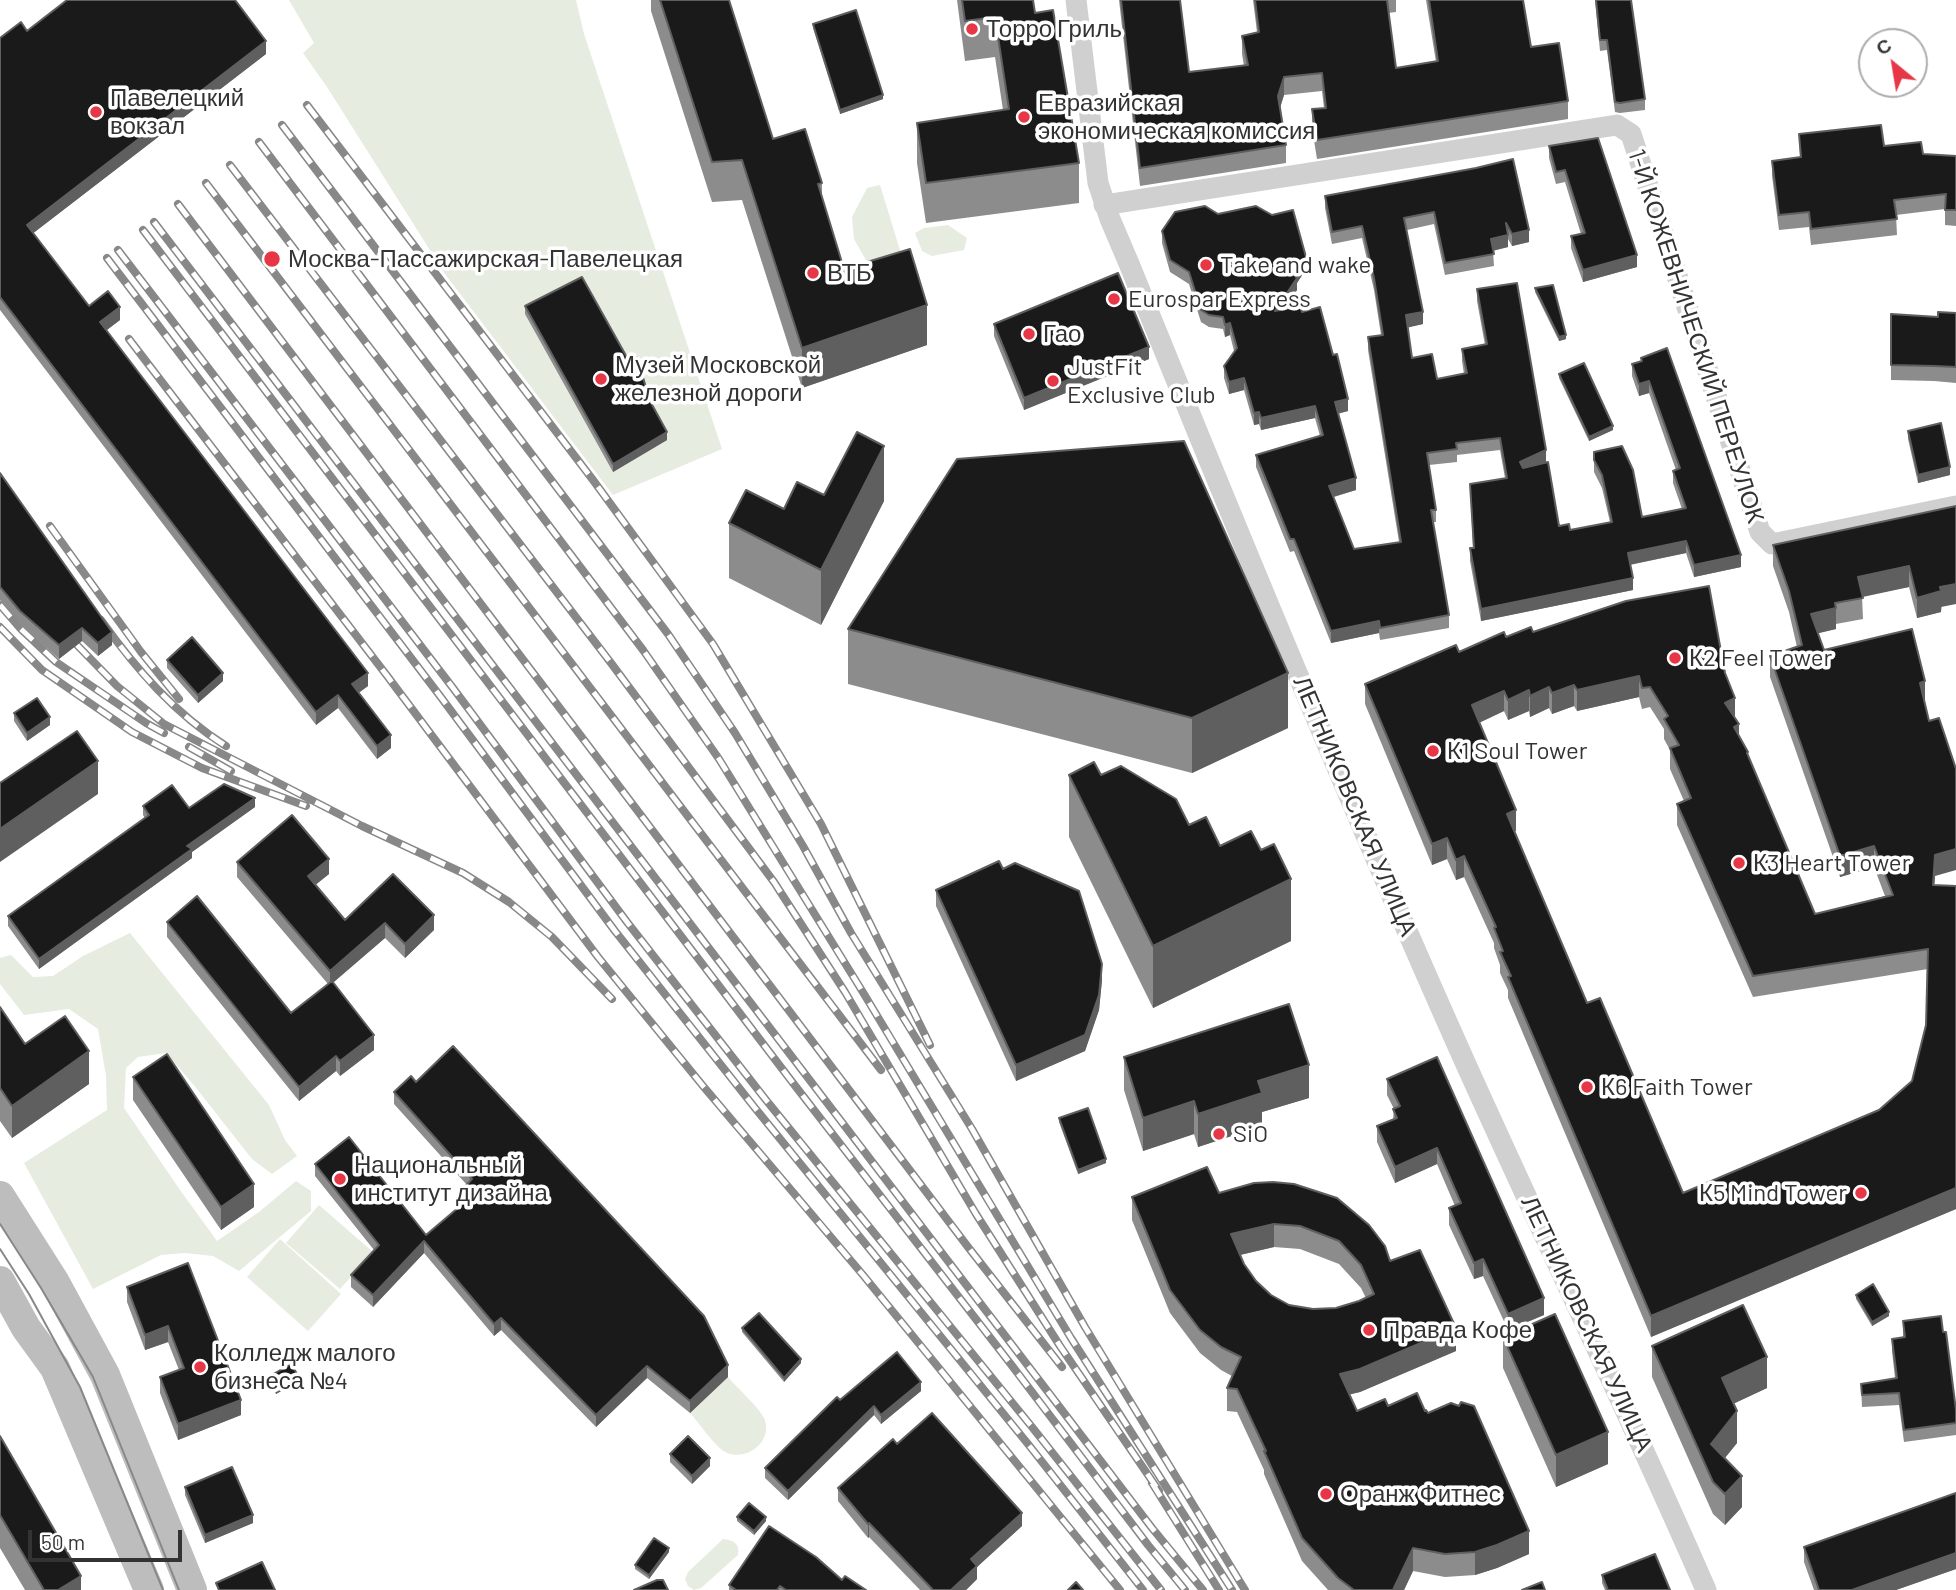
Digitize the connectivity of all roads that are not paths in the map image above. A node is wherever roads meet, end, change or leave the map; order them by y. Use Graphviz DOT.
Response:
graph roads {
  1 [pos="1076,0"];
  2 [pos="1104,205"];
  3 [pos="1956,506"];
  4 [pos="0,1196"];
  5 [pos="0,1281"];
  6 [pos="149,1590"];
  7 [pos="192,1590"];
  8 [pos="1706,1590"];
  1 -- 2 [label="street, ЛЕТНИКОВСКАЯ УЛИЦА"];
  2 -- 3 [label="street, 1-Й КОЖЕВНИЧЕСКИЙ ПЕРЕУЛОК"];
  2 -- 8 [label="street, ЛЕТНИКОВСКАЯ УЛИЦА"];
  4 -- 7 [label="main road"];
  5 -- 6 [label="main road"];
}
